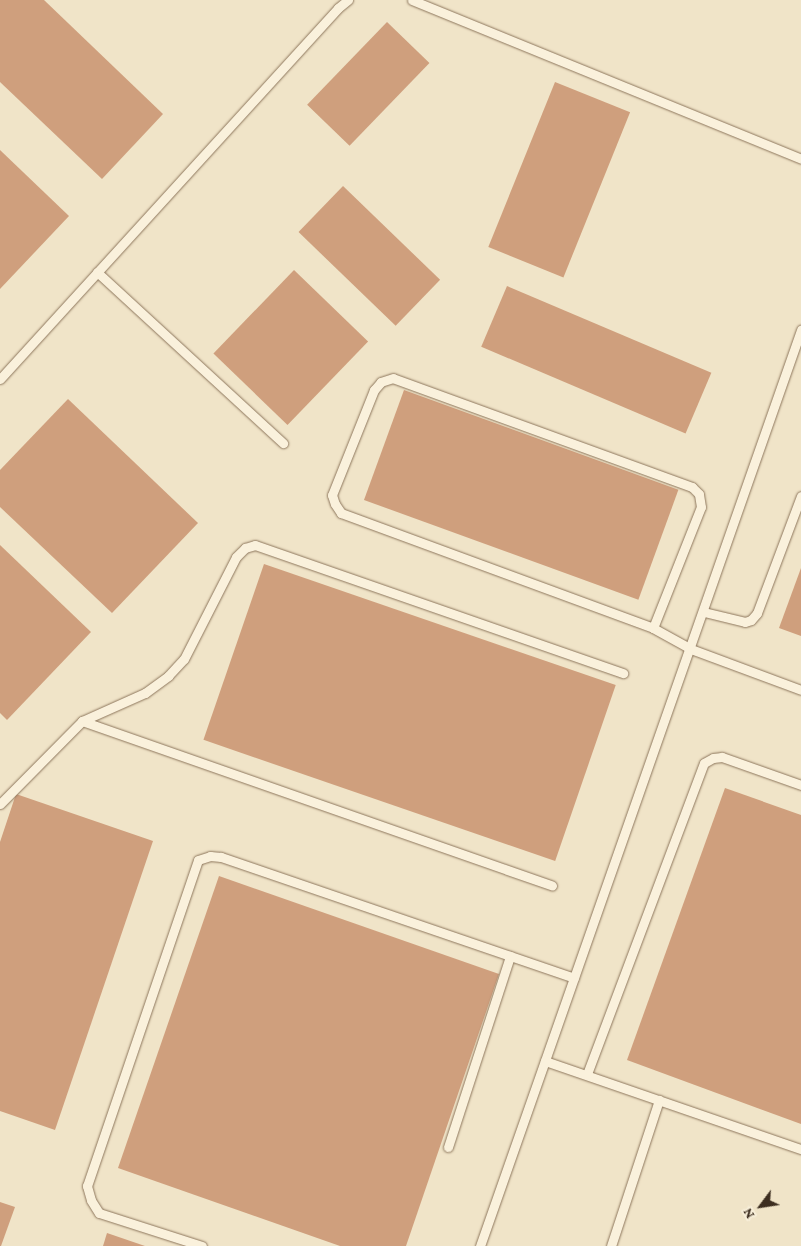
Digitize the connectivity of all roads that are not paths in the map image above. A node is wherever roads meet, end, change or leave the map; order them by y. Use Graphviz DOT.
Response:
graph roads {
  1 [pos="348,0"];
  2 [pos="412,0"];
  3 [pos="801,159"];
  4 [pos="97,272"];
  5 [pos="801,330"];
  6 [pos="0,379"];
  7 [pos="283,442"];
  8 [pos="801,496"];
  9 [pos="704,612"];
  10 [pos="653,628"];
  11 [pos="691,649"];
  12 [pos="622,673"];
  13 [pos="801,690"];
  14 [pos="82,721"];
  15 [pos="801,785"];
  16 [pos="0,804"];
  17 [pos="552,886"];
  18 [pos="510,956"];
  19 [pos="574,978"];
  20 [pos="545,1060"];
  21 [pos="586,1074"];
  22 [pos="659,1100"];
  23 [pos="448,1147"];
  24 [pos="801,1149"];
  25 [pos="202,1246"];
  26 [pos="480,1246"];
  27 [pos="611,1246"];
  1 -- 4 [label="lane"];
  2 -- 3 [label="lane"];
  4 -- 6 [label="lane"];
  4 -- 7 [label="lane"];
  5 -- 9 [label="lane"];
  8 -- 9 [label="lane"];
  9 -- 11 [label="lane"];
  10 -- 10 [label="lane"];
  10 -- 11 [label="lane"];
  11 -- 13 [label="lane"];
  11 -- 19 [label="lane"];
  12 -- 14 [label="lane"];
  14 -- 16 [label="lane"];
  14 -- 17 [label="lane"];
  15 -- 21 [label="lane"];
  18 -- 19 [label="lane"];
  18 -- 23 [label="lane"];
  18 -- 25 [label="lane"];
  19 -- 20 [label="lane"];
  20 -- 21 [label="lane"];
  20 -- 26 [label="lane"];
  21 -- 22 [label="lane"];
  22 -- 24 [label="lane"];
  22 -- 27 [label="lane"];
}
